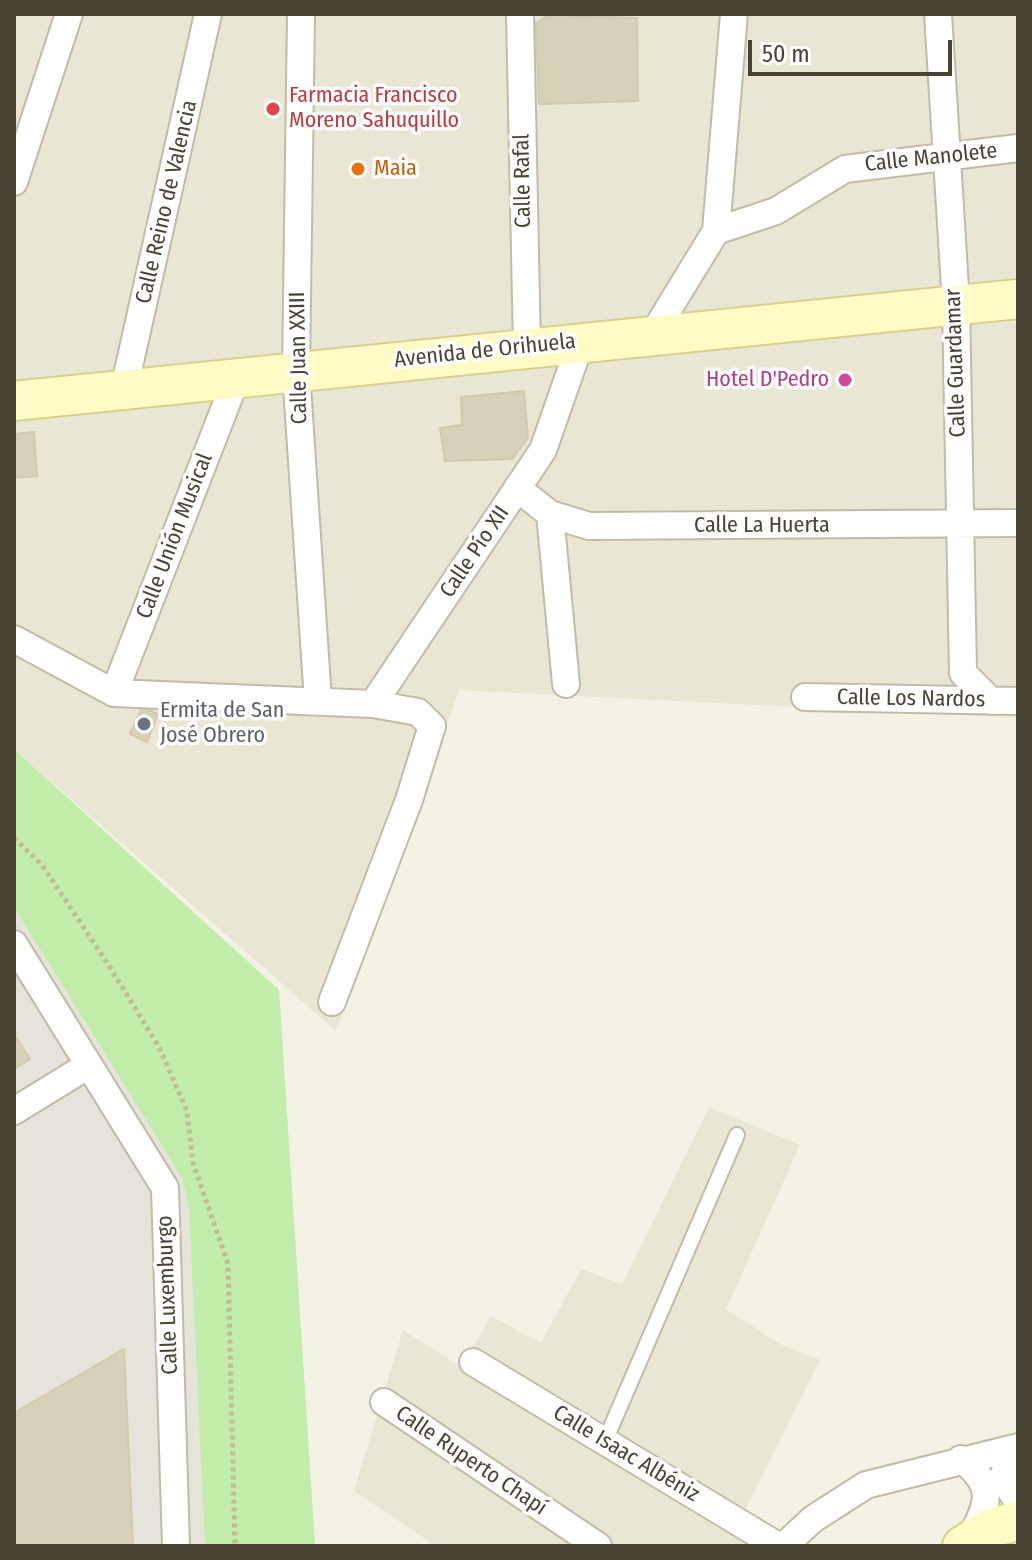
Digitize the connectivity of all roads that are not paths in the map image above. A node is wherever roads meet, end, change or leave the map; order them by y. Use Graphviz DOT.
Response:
graph roads {
  1 [pos="69,14"];
  2 [pos="208,14"];
  3 [pos="301,14"];
  4 [pos="520,14"];
  5 [pos="734,14"];
  6 [pos="938,14"];
  7 [pos="1018,148"];
  8 [pos="944,155"];
  9 [pos="14,182"];
  10 [pos="716,231"];
  11 [pos="1018,299"];
  12 [pos="956,304"];
  13 [pos="653,334"];
  14 [pos="581,341"];
  15 [pos="527,347"];
  16 [pos="296,371"];
  17 [pos="236,379"];
  18 [pos="124,389"];
  19 [pos="14,401"];
  20 [pos="517,488"];
  21 [pos="550,514"];
  22 [pos="1018,523"];
  23 [pos="960,526"];
  24 [pos="14,639"];
  25 [pos="566,684"];
  26 [pos="114,693"];
  27 [pos="805,697"];
  28 [pos="318,701"];
  29 [pos="991,701"];
  30 [pos="1018,701"];
  31 [pos="373,704"];
  32 [pos="14,944"];
  33 [pos="332,1002"];
  34 [pos="89,1065"];
  35 [pos="14,1111"];
  36 [pos="737,1135"];
  37 [pos="473,1362"];
  38 [pos="384,1402"];
  39 [pos="605,1441"];
  40 [pos="1014,1448"];
  41 [pos="961,1459"];
  42 [pos="1018,1502"];
  43 [pos="1018,1521"];
  44 [pos="966,1542"];
  45 [pos="176,1546"];
  46 [pos="598,1546"];
  47 [pos="781,1546"];
  1 -- 9 [label="street"];
  2 -- 18 [label="street, Calle Reino de Valencia"];
  3 -- 16 [label="street, Calle Juan XXIII"];
  4 -- 15 [label="street, Calle Rafal"];
  5 -- 10 [label="street"];
  6 -- 8 [label="street, Calle Guardamar"];
  7 -- 8 [label="street, Calle Manolete"];
  8 -- 10 [label="street, Calle Manolete"];
  8 -- 12 [label="street, Calle Guardamar"];
  10 -- 13 [label="street"];
  11 -- 12 [label="main road, Avenida de Orihuela"];
  12 -- 13 [label="main road, Avenida de Orihuela"];
  12 -- 23 [label="street, Calle Guardamar"];
  13 -- 14 [label="main road, Avenida de Orihuela"];
  14 -- 15 [label="main road, Avenida de Orihuela"];
  14 -- 20 [label="street, Calle Pío XII"];
  15 -- 16 [label="main road, Avenida de Orihuela"];
  16 -- 17 [label="main road, Avenida de Orihuela"];
  16 -- 28 [label="street, Calle Juan XXIII"];
  17 -- 18 [label="main road, Avenida de Orihuela"];
  17 -- 26 [label="street, Calle Unión Musical"];
  18 -- 19 [label="main road, Avenida de Orihuela"];
  20 -- 21 [label="street, Calle La Huerta"];
  20 -- 31 [label="street, Calle Pío XII"];
  21 -- 23 [label="street, Calle La Huerta"];
  21 -- 25 [label="street"];
  22 -- 23 [label="street, Calle La Huerta"];
  23 -- 29 [label="street, Calle Guardamar"];
  24 -- 26 [label="street"];
  26 -- 28 [label="street"];
  27 -- 29 [label="street, Calle Los Nardos"];
  28 -- 31 [label="street"];
  29 -- 30 [label="street, Calle Los Nardos"];
  31 -- 33 [label="street"];
  32 -- 34 [label="street, Calle Luxemburgo"];
  34 -- 35 [label="street"];
  34 -- 45 [label="street, Calle Luxemburgo"];
  36 -- 39 [label="lane"];
  37 -- 39 [label="street, Calle Isaac Albéniz"];
  38 -- 46 [label="street, Calle Ruperto Chapí"];
  39 -- 47 [label="street, Calle Isaac Albéniz"];
  40 -- 41 [label="street"];
  40 -- 42 [label="street"];
  41 -- 44 [label="street"];
  41 -- 47 [label="street"];
  43 -- 44 [label="main road"];
}
